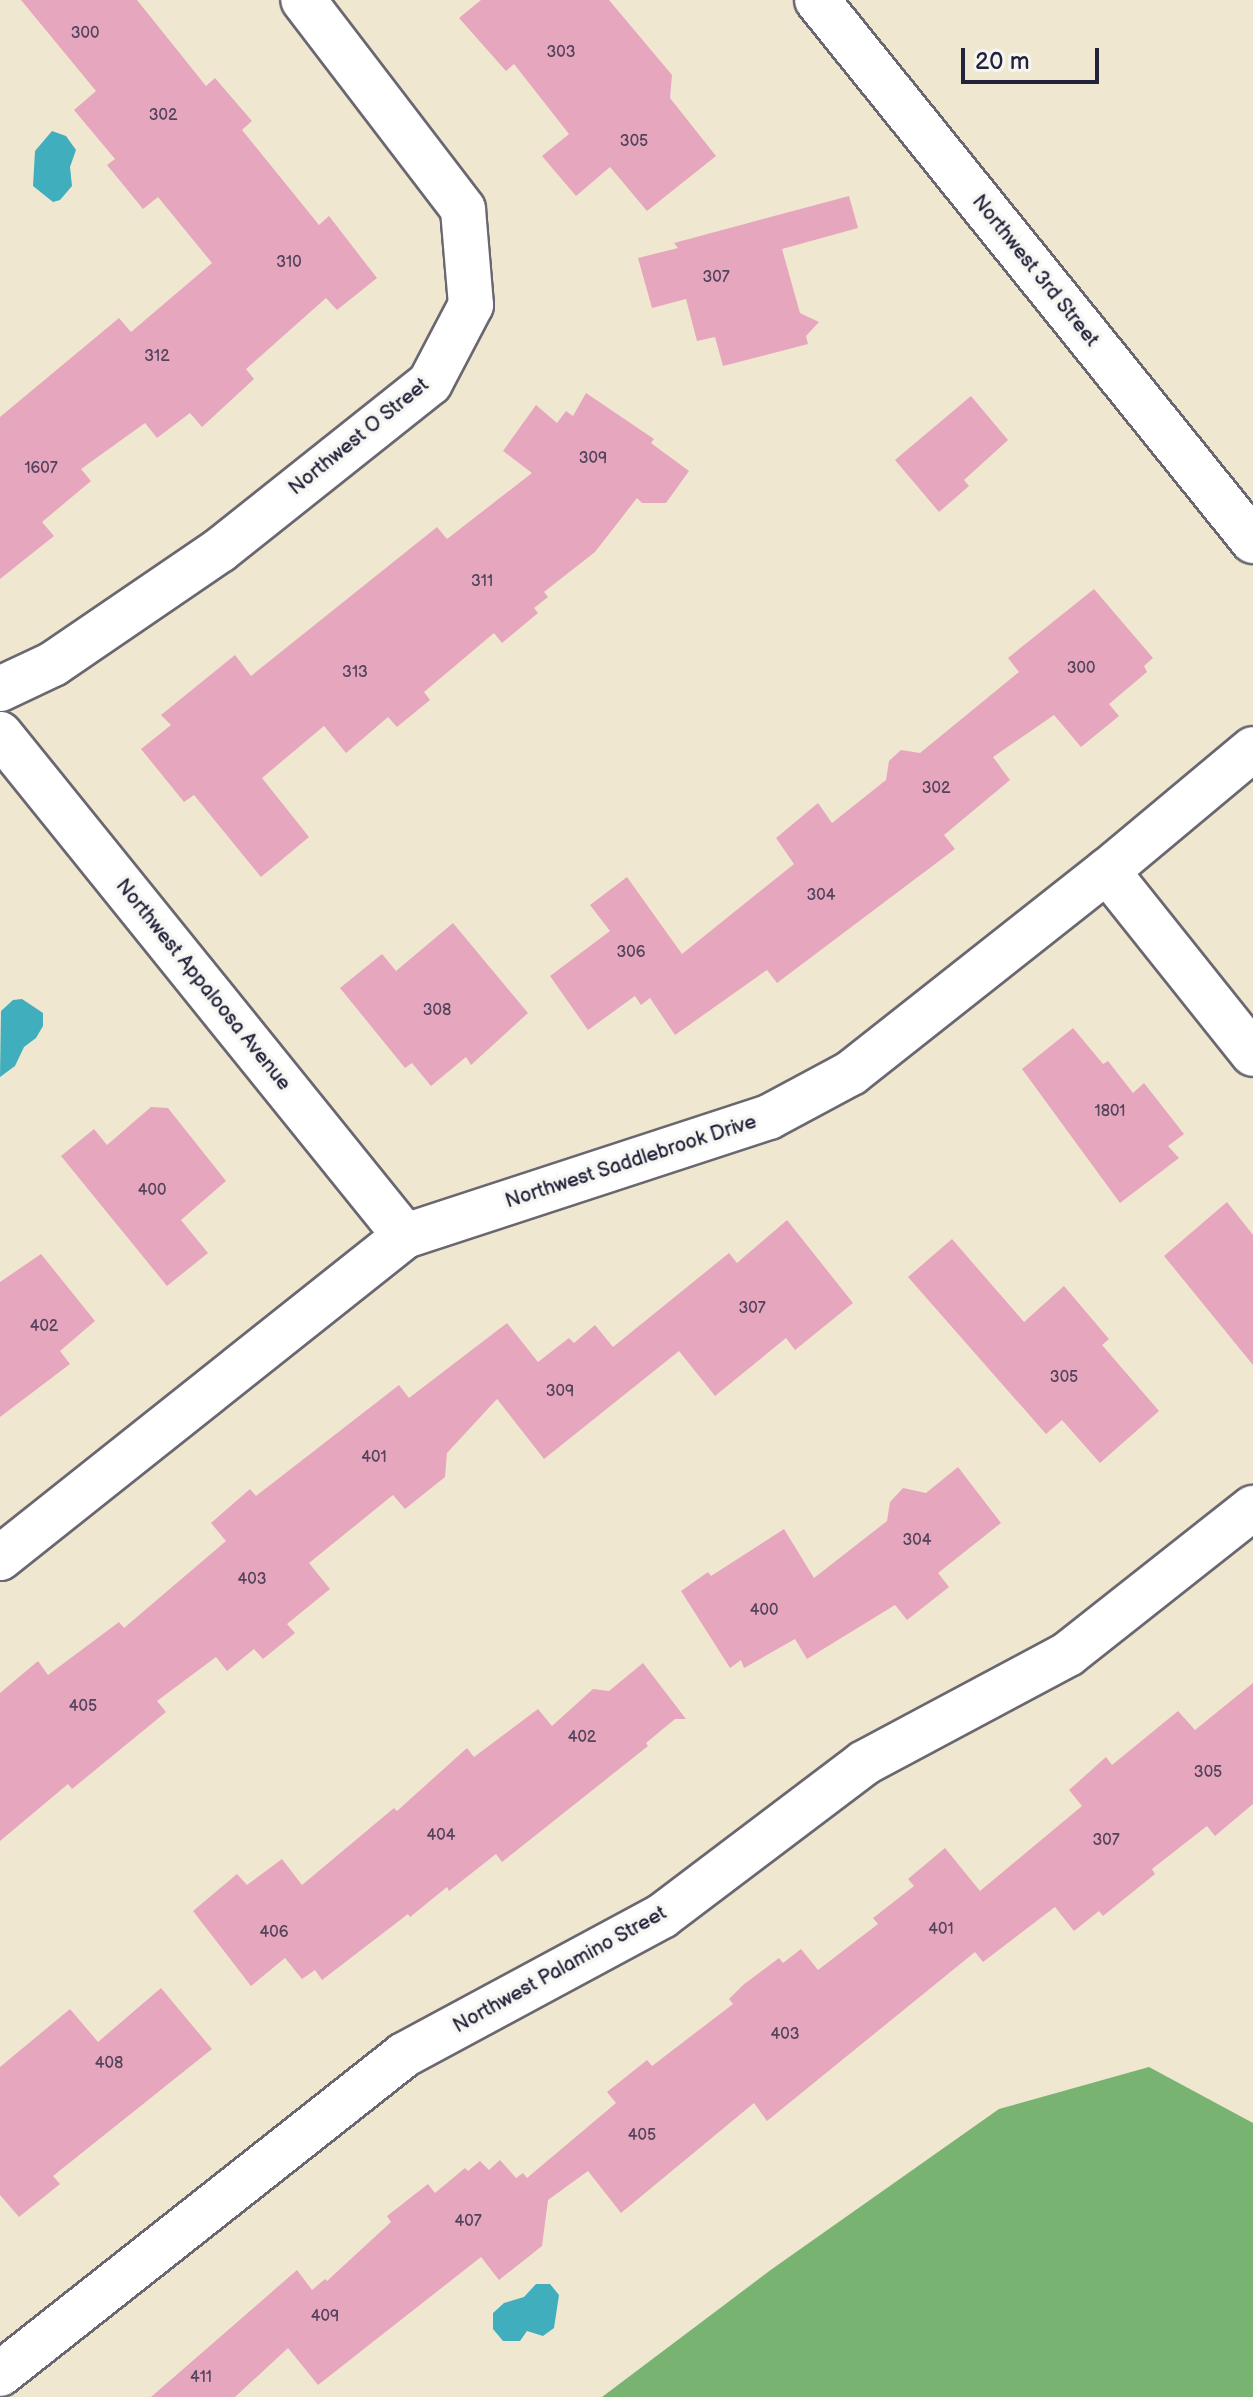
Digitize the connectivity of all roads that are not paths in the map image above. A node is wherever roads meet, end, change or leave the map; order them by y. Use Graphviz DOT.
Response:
graph roads {
  1 [pos="303,0"];
  2 [pos="817,0"];
  3 [pos="1253,541"];
  4 [pos="0,689"];
  5 [pos="0,734"];
  6 [pos="1253,749"];
  7 [pos="1107,871"];
  8 [pos="1253,1054"];
  9 [pos="405,1236"];
  10 [pos="1253,1508"];
  11 [pos="0,1558"];
  12 [pos="0,2374"];
  1 -- 4 [label="street, Northwest O Street"];
  2 -- 3 [label="street, Northwest 3rd Street"];
  5 -- 9 [label="street, Northwest Appaloosa Avenue"];
  6 -- 7 [label="street, Northwest Saddlebrook Drive"];
  7 -- 8 [label="street"];
  7 -- 9 [label="street, Northwest Saddlebrook Drive"];
  9 -- 11 [label="street, Northwest Saddlebrook Drive"];
  10 -- 12 [label="street, Northwest Palamino Street"];
}
